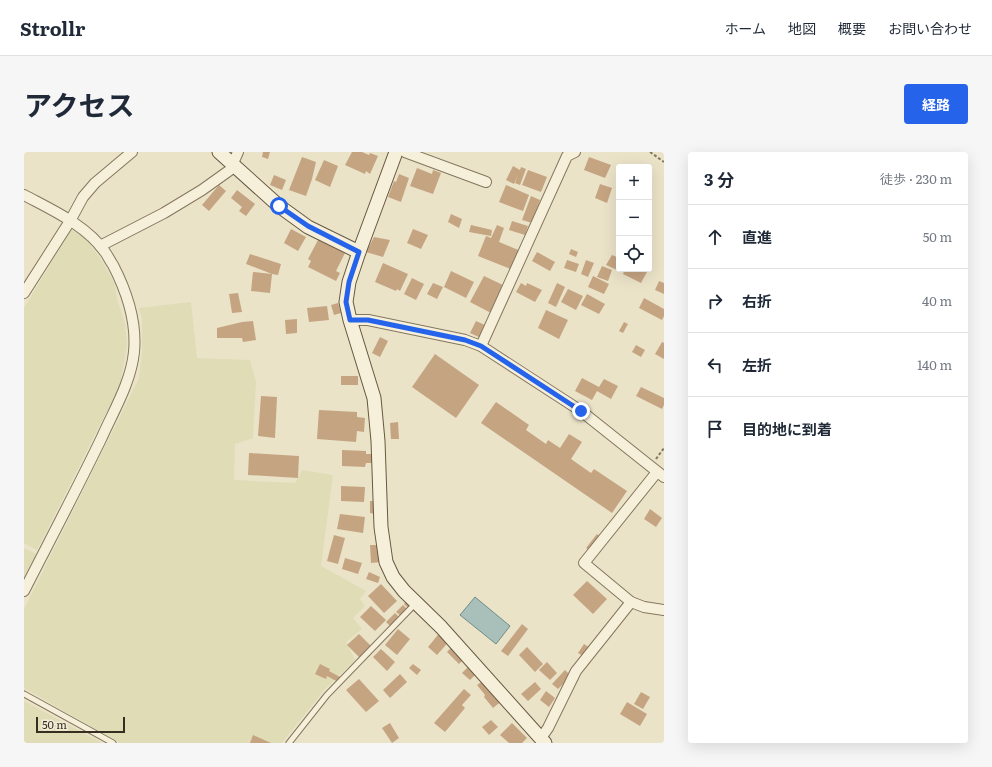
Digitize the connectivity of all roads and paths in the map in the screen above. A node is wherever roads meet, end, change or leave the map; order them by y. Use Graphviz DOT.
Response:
graph roads {
  1 [pos="132,152"];
  2 [pos="219,152"];
  3 [pos="238,152"];
  4 [pos="396,152"];
  5 [pos="404,152"];
  6 [pos="575,152"];
  7 [pos="650,152"];
  8 [pos="664,162"];
  9 [pos="232,165"];
  10 [pos="486,182"];
  11 [pos="24,194"];
  12 [pos="70,221"];
  13 [pos="100,246"];
  14 [pos="359,252"];
  15 [pos="24,293"];
  16 [pos="350,320"];
  17 [pos="481,346"];
  18 [pos="660,475"];
  19 [pos="24,592"];
  20 [pos="631,602"];
  21 [pos="416,603"];
  22 [pos="664,610"];
  23 [pos="24,694"];
  24 [pos="543,740"];
  25 [pos="113,743"];
  26 [pos="289,743"];
  1 -- 12 [label="street"];
  2 -- 9 [label="street"];
  3 -- 9 [label="street"];
  4 -- 14 [label="street"];
  5 -- 10 [label="street"];
  6 -- 17 [label="street"];
  7 -- 8 [label="path"];
  9 -- 13 [label="street"];
  9 -- 14 [label="street"];
  11 -- 12 [label="street"];
  12 -- 13 [label="street"];
  12 -- 15 [label="street"];
  13 -- 19 [label="street"];
  14 -- 16 [label="street"];
  16 -- 17 [label="street"];
  16 -- 21 [label="street"];
  17 -- 18 [label="street"];
  18 -- 20 [label="street"];
  20 -- 22 [label="street"];
  20 -- 24 [label="street"];
  21 -- 24 [label="street"];
  21 -- 26 [label="lane"];
  23 -- 25 [label="lane"];
}
